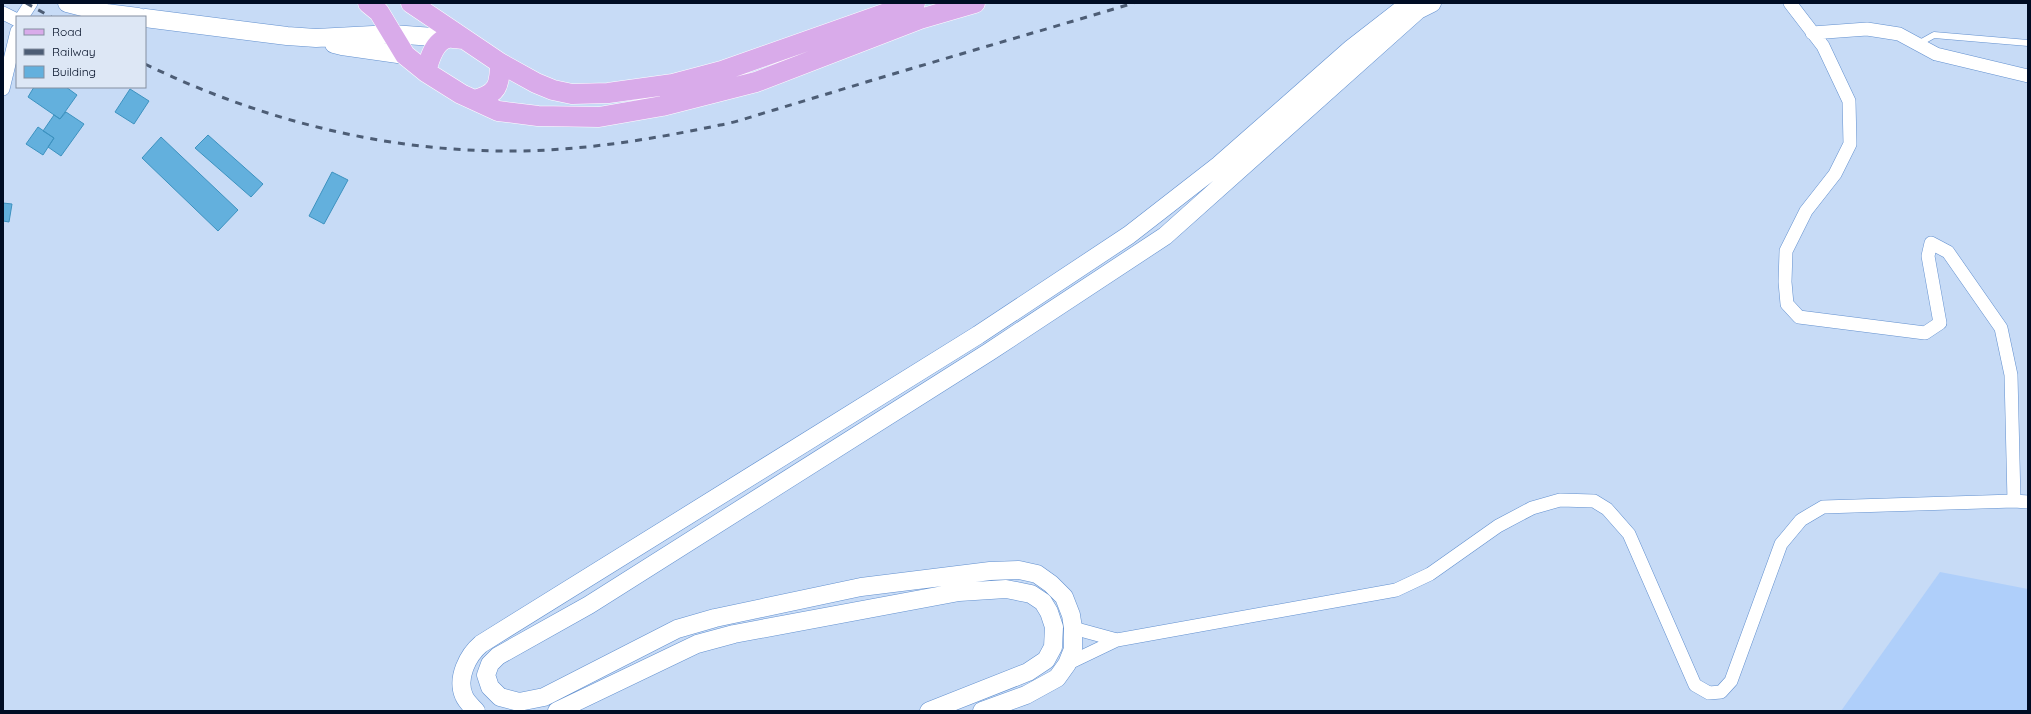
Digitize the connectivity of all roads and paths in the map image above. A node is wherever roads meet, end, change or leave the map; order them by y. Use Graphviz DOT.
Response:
graph roads {
  1 [pos="32,3"];
  2 [pos="67,3"];
  3 [pos="368,3"];
  4 [pos="411,3"];
  5 [pos="915,3"];
  6 [pos="975,3"];
  7 [pos="1410,3"];
  8 [pos="1432,3"];
  9 [pos="1790,3"];
  10 [pos="107,8"];
  11 [pos="3,13"];
  12 [pos="23,16"];
  13 [pos="135,16"];
  14 [pos="146,18"];
  15 [pos="16,20"];
  16 [pos="1812,33"];
  17 [pos="392,34"];
  18 [pos="16,35"];
  19 [pos="316,38"];
  20 [pos="455,38"];
  21 [pos="2028,43"];
  22 [pos="1918,44"];
  23 [pos="405,54"];
  24 [pos="500,64"];
  25 [pos="426,72"];
  26 [pos="2028,76"];
  27 [pos="3,89"];
  28 [pos="475,100"];
  29 [pos="2014,501"];
  30 [pos="2028,502"];
  31 [pos="1073,628"];
  32 [pos="1117,640"];
  33 [pos="1067,664"];
  34 [pos="476,711"];
  35 [pos="557,711"];
  36 [pos="929,711"];
  37 [pos="982,711"];
  1 -- 12 [label="street"];
  2 -- 10 [label="street"];
  3 -- 17 [label="main road"];
  4 -- 20 [label="main road"];
  5 -- 24 [label="main road"];
  6 -- 28 [label="main road"];
  7 -- 34 [label="street"];
  8 -- 31 [label="street"];
  9 -- 16 [label="street"];
  10 -- 13 [label="street"];
  11 -- 15 [label="street"];
  14 -- 19 [label="street"];
  16 -- 22 [label="street"];
  16 -- 29 [label="street"];
  17 -- 19 [label="street"];
  17 -- 20 [label="street"];
  17 -- 23 [label="main road"];
  18 -- 27 [label="street"];
  19 -- 23 [label="street"];
  20 -- 24 [label="main road"];
  20 -- 25 [label="main road"];
  21 -- 22 [label="lane"];
  22 -- 26 [label="street"];
  23 -- 25 [label="main road"];
  24 -- 28 [label="main road"];
  25 -- 28 [label="main road"];
  29 -- 30 [label="street"];
  29 -- 32 [label="street"];
  31 -- 32 [label="street"];
  31 -- 33 [label="street"];
  32 -- 33 [label="street"];
  33 -- 37 [label="street"];
  35 -- 36 [label="street"];
}
